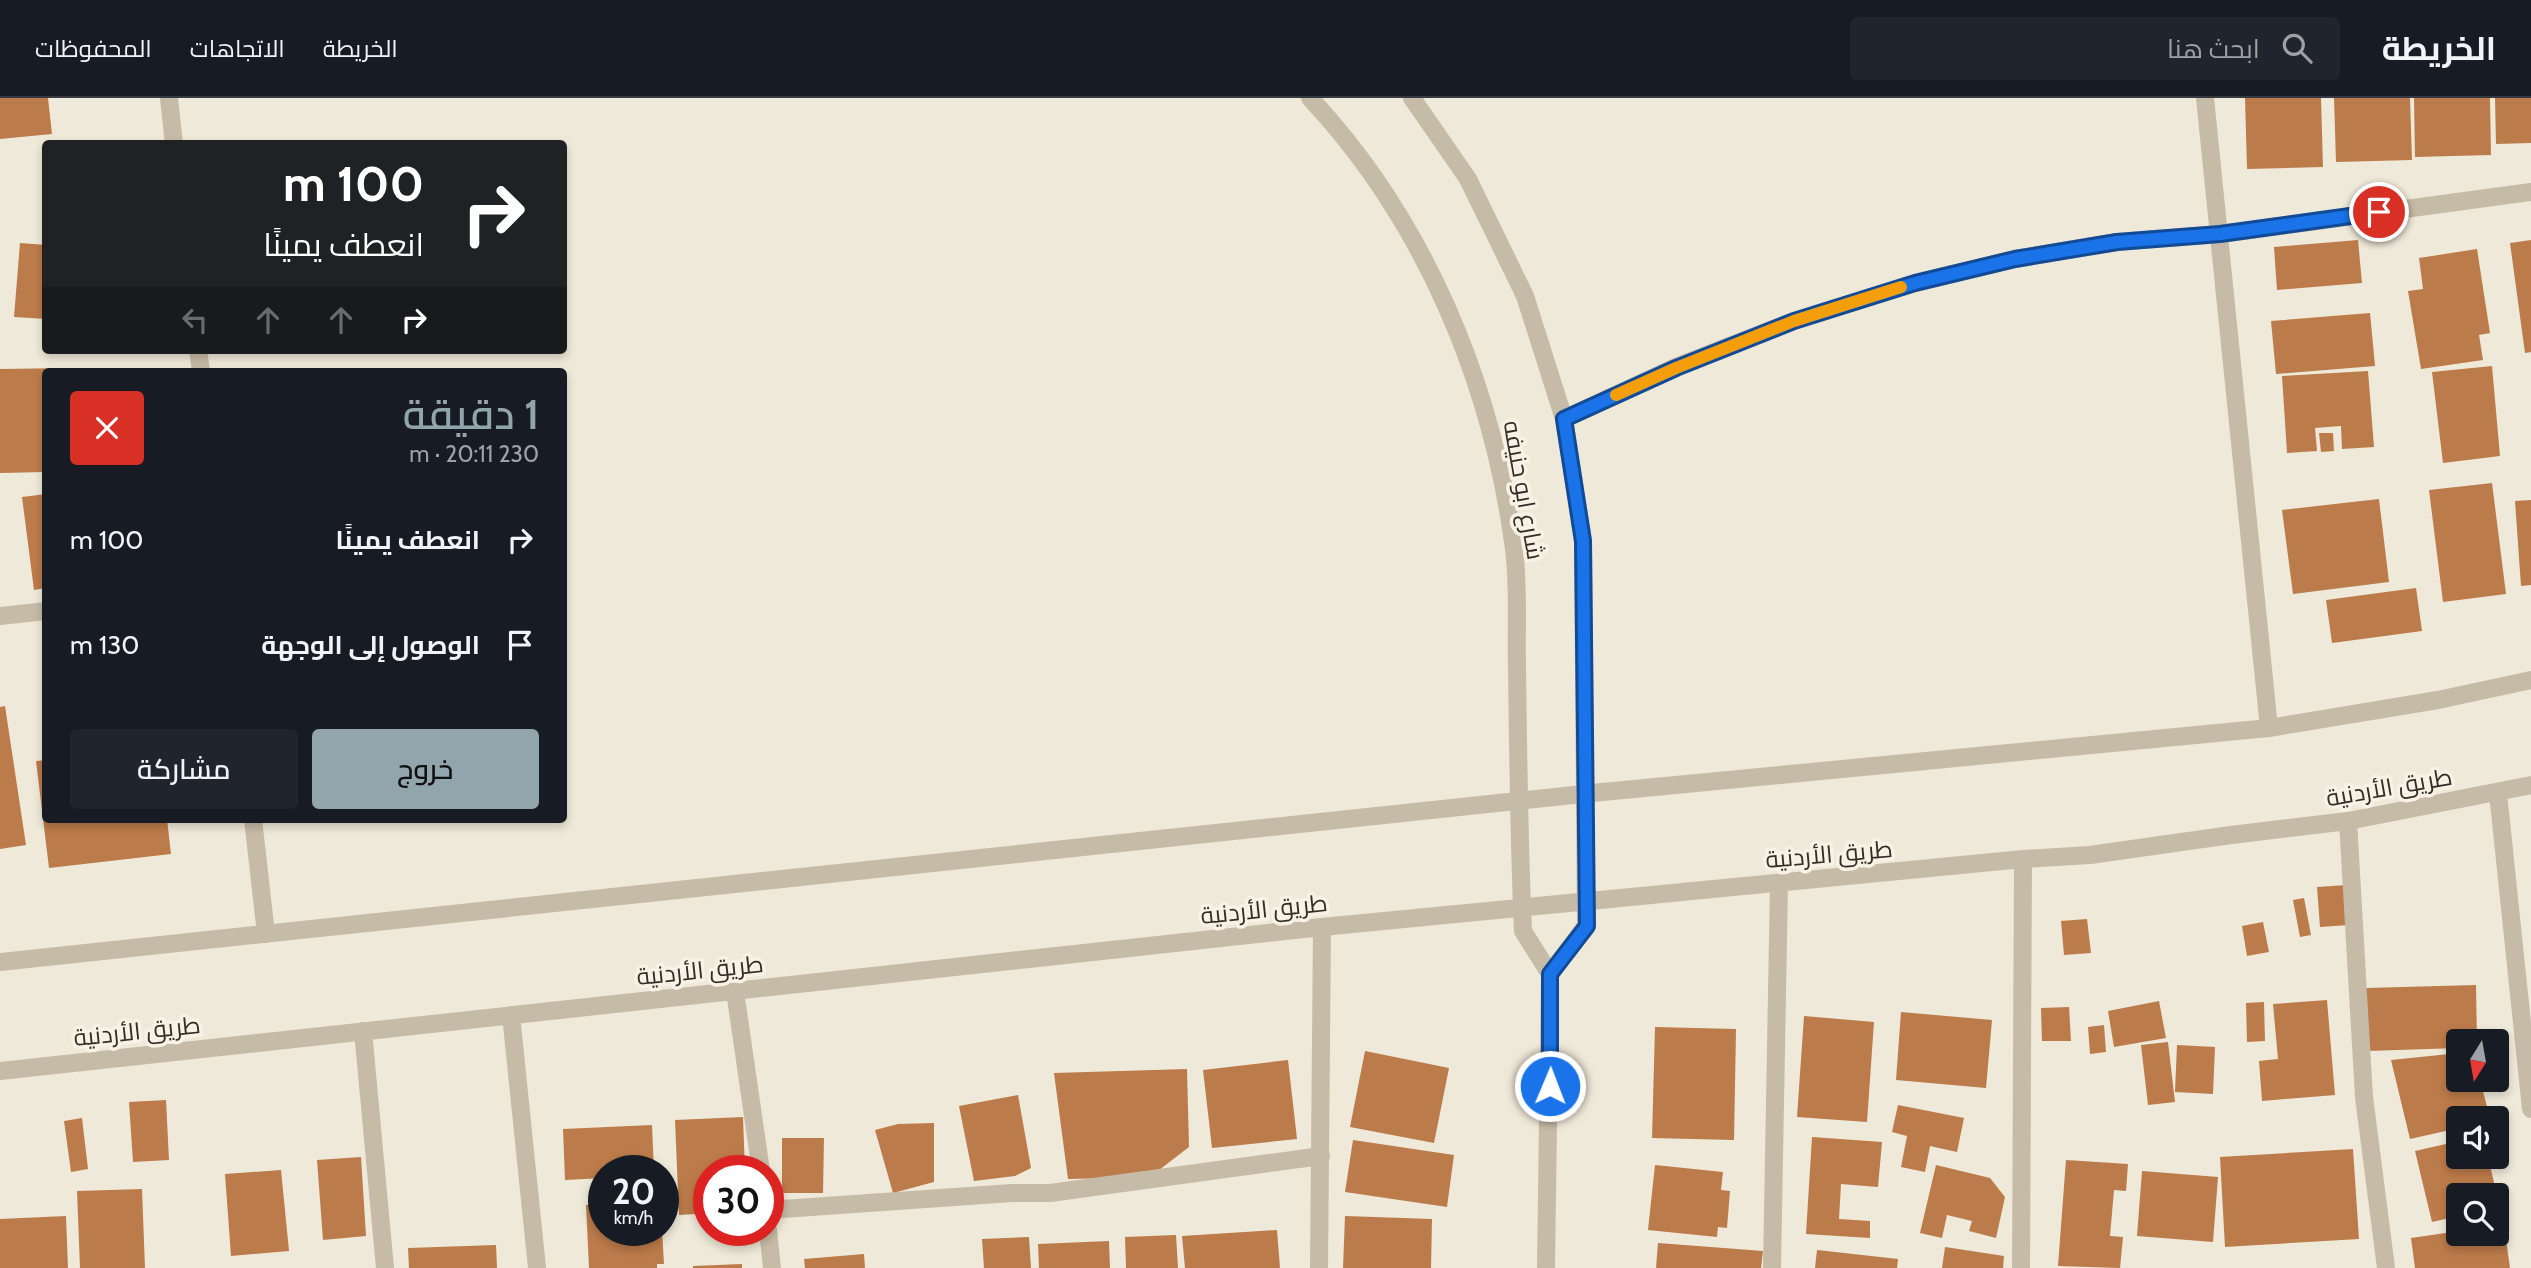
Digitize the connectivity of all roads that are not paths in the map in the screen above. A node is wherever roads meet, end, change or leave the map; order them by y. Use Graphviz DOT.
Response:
graph roads {
  1 [pos="169,98"];
  2 [pos="1310,98"];
  3 [pos="1412,98"];
  4 [pos="2205,98"];
  5 [pos="174,140"];
  6 [pos="2531,192"];
  7 [pos="2220,234"];
  8 [pos="1564,419"];
  9 [pos="42,611"];
  10 [pos="0,616"];
  11 [pos="2531,680"];
  12 [pos="2269,728"];
  13 [pos="2531,785"];
  14 [pos="2498,793"];
  15 [pos="1585,794"];
  16 [pos="1519,801"];
  17 [pos="2347,821"];
  18 [pos="253,823"];
  19 [pos="2023,859"];
  20 [pos="1779,883"];
  21 [pos="1587,900"];
  22 [pos="1522,908"];
  23 [pos="1322,927"];
  24 [pos="266,934"];
  25 [pos="0,962"];
  26 [pos="1550,974"];
  27 [pos="735,991"];
  28 [pos="511,1015"];
  29 [pos="363,1031"];
  30 [pos="0,1071"];
  31 [pos="2531,1109"];
  32 [pos="759,1155"];
  33 [pos="1321,1156"];
  34 [pos="784,1209"];
  35 [pos="770,1246"];
  36 [pos="384,1268"];
  37 [pos="537,1268"];
  38 [pos="772,1268"];
  39 [pos="1319,1268"];
  40 [pos="1546,1268"];
  41 [pos="1772,1268"];
  42 [pos="2021,1268"];
  43 [pos="2386,1268"];
  1 -- 5 [label="street"];
  2 -- 16 [label="street, شارع ابو حنيفه"];
  3 -- 8 [label="street, شارع ابو حنيفه"];
  4 -- 7 [label="street"];
  6 -- 7 [label="street"];
  7 -- 8 [label="street"];
  7 -- 12 [label="street"];
  8 -- 15 [label="street, شارع ابو حنيفه"];
  9 -- 10 [label="street"];
  11 -- 12 [label="street"];
  12 -- 15 [label="street"];
  13 -- 14 [label="street, طريق الأردنية"];
  14 -- 17 [label="street, طريق الأردنية"];
  14 -- 31 [label="street"];
  15 -- 16 [label="street"];
  15 -- 21 [label="street, شارع ابو حنيفه"];
  16 -- 22 [label="street, شارع ابو حنيفه"];
  16 -- 24 [label="street"];
  17 -- 19 [label="street, طريق الأردنية"];
  17 -- 43 [label="street"];
  18 -- 24 [label="street"];
  19 -- 20 [label="street, طريق الأردنية"];
  19 -- 42 [label="street"];
  20 -- 21 [label="street, طريق الأردنية"];
  20 -- 41 [label="street"];
  21 -- 22 [label="street, طريق الأردنية"];
  21 -- 26 [label="street, شارع ابو حنيفه"];
  22 -- 23 [label="street, طريق الأردنية"];
  22 -- 26 [label="street, شارع ابو حنيفه"];
  23 -- 27 [label="street, طريق الأردنية"];
  23 -- 33 [label="street"];
  24 -- 25 [label="street"];
  26 -- 40 [label="street"];
  27 -- 28 [label="street, طريق الأردنية"];
  27 -- 32 [label="street"];
  28 -- 29 [label="street, طريق الأردنية"];
  28 -- 37 [label="street"];
  29 -- 30 [label="street, طريق الأردنية"];
  29 -- 36 [label="street"];
  33 -- 34 [label="street"];
  33 -- 39 [label="street"];
  35 -- 38 [label="street"];
}
